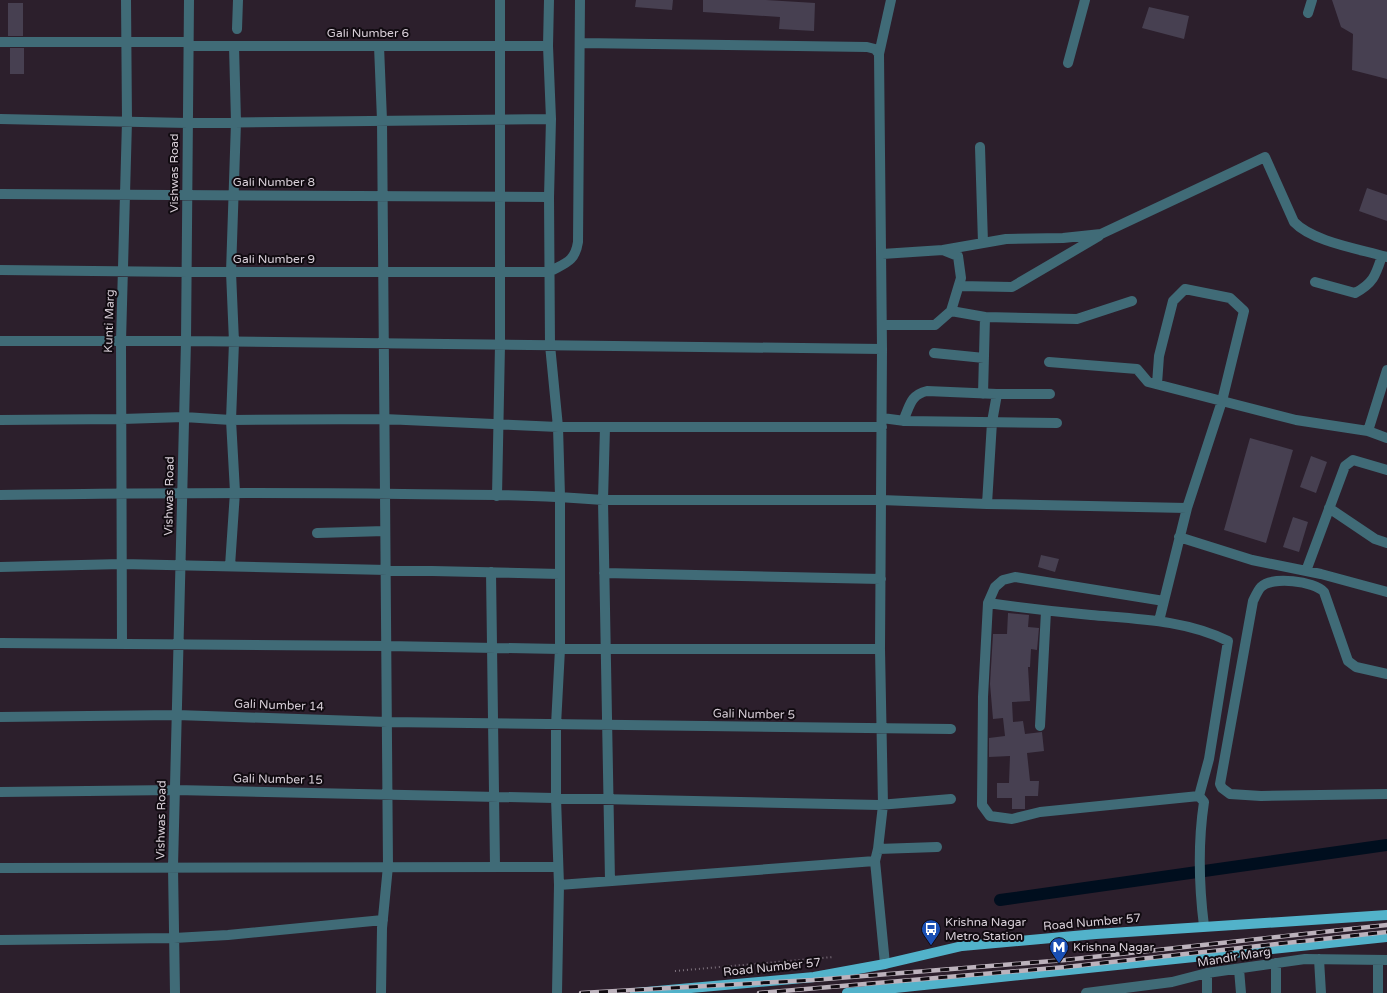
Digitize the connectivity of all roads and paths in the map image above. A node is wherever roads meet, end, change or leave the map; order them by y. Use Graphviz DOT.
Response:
graph roads {
  1 [pos="126,0"];
  2 [pos="189,0"];
  3 [pos="238,0"];
  4 [pos="500,0"];
  5 [pos="549,0"];
  6 [pos="580,0"];
  7 [pos="891,0"];
  8 [pos="1085,0"];
  9 [pos="1312,0"];
  10 [pos="1308,12"];
  11 [pos="237,29"];
  12 [pos="0,42"];
  13 [pos="126,42"];
  14 [pos="580,43"];
  15 [pos="189,44"];
  16 [pos="499,45"];
  17 [pos="234,46"];
  18 [pos="379,46"];
  19 [pos="548,46"];
  20 [pos="879,54"];
  21 [pos="1068,63"];
  22 [pos="0,119"];
  23 [pos="551,119"];
  24 [pos="382,120"];
  25 [pos="499,120"];
  26 [pos="127,121"];
  27 [pos="236,122"];
  28 [pos="188,123"];
  29 [pos="980,147"];
  30 [pos="0,194"];
  31 [pos="124,195"];
  32 [pos="233,195"];
  33 [pos="382,195"];
  34 [pos="188,196"];
  35 [pos="500,196"];
  36 [pos="549,197"];
  37 [pos="1105,232"];
  38 [pos="983,243"];
  39 [pos="943,250"];
  40 [pos="882,254"];
  41 [pos="1384,256"];
  42 [pos="0,270"];
  43 [pos="124,271"];
  44 [pos="186,272"];
  45 [pos="231,272"];
  46 [pos="383,272"];
  47 [pos="499,272"];
  48 [pos="549,272"];
  49 [pos="1315,282"];
  50 [pos="959,286"];
  51 [pos="1132,301"];
  52 [pos="951,311"];
  53 [pos="985,317"];
  54 [pos="882,325"];
  55 [pos="120,341"];
  56 [pos="186,341"];
  57 [pos="0,342"];
  58 [pos="234,342"];
  59 [pos="384,344"];
  60 [pos="500,345"];
  61 [pos="550,345"];
  62 [pos="882,349"];
  63 [pos="934,353"];
  64 [pos="984,358"];
  65 [pos="1049,362"];
  66 [pos="1387,370"];
  67 [pos="1157,384"];
  68 [pos="983,394"];
  69 [pos="997,394"];
  70 [pos="1050,394"];
  71 [pos="1222,401"];
  72 [pos="184,417"];
  73 [pos="384,419"];
  74 [pos="0,420"];
  75 [pos="122,420"];
  76 [pos="231,420"];
  77 [pos="903,421"];
  78 [pos="882,422"];
  79 [pos="992,422"];
  80 [pos="1057,423"];
  81 [pos="497,424"];
  82 [pos="558,427"];
  83 [pos="605,427"];
  84 [pos="1368,431"];
  85 [pos="1387,438"];
  86 [pos="1387,470"];
  87 [pos="182,492"];
  88 [pos="235,492"];
  89 [pos="122,493"];
  90 [pos="385,494"];
  91 [pos="0,496"];
  92 [pos="497,496"];
  93 [pos="560,496"];
  94 [pos="603,500"];
  95 [pos="881,500"];
  96 [pos="987,504"];
  97 [pos="1187,508"];
  98 [pos="1329,508"];
  99 [pos="385,531"];
  100 [pos="317,533"];
  101 [pos="1179,537"];
  102 [pos="1387,543"];
  103 [pos="122,564"];
  104 [pos="180,566"];
  105 [pos="230,566"];
  106 [pos="0,567"];
  107 [pos="385,569"];
  108 [pos="1306,571"];
  109 [pos="491,572"];
  110 [pos="604,573"];
  111 [pos="560,574"];
  112 [pos="882,579"];
  113 [pos="1387,592"];
  114 [pos="1164,600"];
  115 [pos="988,603"];
  116 [pos="1046,611"];
  117 [pos="1160,621"];
  118 [pos="0,643"];
  119 [pos="122,644"];
  120 [pos="178,644"];
  121 [pos="386,646"];
  122 [pos="492,648"];
  123 [pos="560,649"];
  124 [pos="605,649"];
  125 [pos="880,649"];
  126 [pos="1387,674"];
  127 [pos="177,715"];
  128 [pos="0,717"];
  129 [pos="387,722"];
  130 [pos="494,724"];
  131 [pos="556,725"];
  132 [pos="606,725"];
  133 [pos="1040,726"];
  134 [pos="881,729"];
  135 [pos="951,729"];
  136 [pos="175,790"];
  137 [pos="0,792"];
  138 [pos="387,794"];
  139 [pos="1387,794"];
  140 [pos="1199,796"];
  141 [pos="495,797"];
  142 [pos="556,798"];
  143 [pos="951,799"];
  144 [pos="609,800"];
  145 [pos="883,805"];
  146 [pos="937,847"];
  147 [pos="878,849"];
  148 [pos="875,864"];
  149 [pos="388,866"];
  150 [pos="495,866"];
  151 [pos="173,867"];
  152 [pos="558,867"];
  153 [pos="0,868"];
  154 [pos="610,881"];
  155 [pos="559,885"];
  156 [pos="1387,915"];
  157 [pos="382,924"];
  158 [pos="1204,926"];
  159 [pos="1387,937"];
  160 [pos="174,938"];
  161 [pos="0,940"];
  162 [pos="833,957"];
  163 [pos="1319,959"];
  164 [pos="1383,960"];
  165 [pos="1276,963"];
  166 [pos="885,964"];
  167 [pos="1239,968"];
  168 [pos="675,971"];
  169 [pos="1206,973"];
  170 [pos="1172,982"];
  171 [pos="1110,991"];
  172 [pos="381,992"];
  173 [pos="175,993"];
  174 [pos="557,993"];
  175 [pos="635,993"];
  176 [pos="847,993"];
  177 [pos="1086,993"];
  178 [pos="1172,993"];
  179 [pos="1207,993"];
  180 [pos="1241,993"];
  181 [pos="1276,993"];
  182 [pos="1322,993"];
  183 [pos="1378,993"];
  1 -- 13 [label="street, Kunti Marg"];
  2 -- 15 [label="street, Vishwas Road"];
  3 -- 11 [label="street"];
  4 -- 16 [label="street"];
  5 -- 19 [label="street"];
  6 -- 14 [label="street"];
  7 -- 20 [label="street"];
  8 -- 21 [label="street"];
  9 -- 10 [label="street"];
  12 -- 13 [label="street, Gali Number 6"];
  13 -- 15 [label="street, Gali Number 6"];
  13 -- 26 [label="street, Kunti Marg"];
  14 -- 20 [label="street"];
  14 -- 48 [label="street"];
  15 -- 17 [label="street, Gali Number 6"];
  15 -- 28 [label="street, Vishwas Road"];
  16 -- 18 [label="street, Gali Number 6"];
  16 -- 19 [label="street, Gali Number 6"];
  16 -- 25 [label="street"];
  17 -- 18 [label="street, Gali Number 6"];
  17 -- 27 [label="street"];
  18 -- 24 [label="street"];
  19 -- 23 [label="street"];
  20 -- 40 [label="street"];
  22 -- 26 [label="street"];
  23 -- 25 [label="street"];
  23 -- 36 [label="street"];
  24 -- 25 [label="street"];
  24 -- 27 [label="street"];
  24 -- 33 [label="street"];
  25 -- 35 [label="street"];
  26 -- 28 [label="street"];
  26 -- 31 [label="street, Kunti Marg"];
  27 -- 28 [label="street"];
  27 -- 32 [label="street"];
  28 -- 34 [label="street, Vishwas Road"];
  29 -- 38 [label="street"];
  30 -- 31 [label="street, Gali Number 8"];
  31 -- 34 [label="street, Gali Number 8"];
  31 -- 43 [label="street, Kunti Marg"];
  32 -- 33 [label="street, Gali Number 8"];
  32 -- 34 [label="street, Gali Number 8"];
  32 -- 45 [label="street"];
  33 -- 35 [label="street, Gali Number 8"];
  33 -- 46 [label="street"];
  34 -- 44 [label="street, Vishwas Road"];
  35 -- 36 [label="street, Gali Number 8"];
  35 -- 47 [label="street"];
  36 -- 48 [label="street"];
  37 -- 38 [label="street"];
  37 -- 41 [label="street"];
  37 -- 50 [label="street"];
  38 -- 39 [label="street"];
  39 -- 40 [label="street"];
  39 -- 50 [label="street"];
  40 -- 54 [label="street"];
  41 -- 49 [label="street"];
  42 -- 43 [label="street, Gali Number 9"];
  43 -- 44 [label="street, Gali Number 9"];
  43 -- 55 [label="street, Kunti Marg"];
  44 -- 45 [label="street, Gali Number 9"];
  44 -- 56 [label="street, Vishwas Road"];
  45 -- 46 [label="street, Gali Number 9"];
  45 -- 58 [label="street"];
  46 -- 47 [label="street, Gali Number 9"];
  46 -- 59 [label="street"];
  47 -- 48 [label="street, Gali Number 9"];
  47 -- 60 [label="street"];
  48 -- 61 [label="street"];
  50 -- 52 [label="street"];
  51 -- 53 [label="street"];
  52 -- 53 [label="street"];
  52 -- 54 [label="street"];
  53 -- 64 [label="street"];
  54 -- 62 [label="street"];
  55 -- 56 [label="street"];
  55 -- 57 [label="street"];
  55 -- 75 [label="street, Kunti Marg"];
  56 -- 58 [label="street"];
  56 -- 72 [label="street, Vishwas Road"];
  58 -- 59 [label="street"];
  58 -- 76 [label="street"];
  59 -- 60 [label="street"];
  59 -- 73 [label="street"];
  60 -- 61 [label="street"];
  60 -- 81 [label="street"];
  61 -- 62 [label="street"];
  61 -- 82 [label="street"];
  62 -- 78 [label="street"];
  63 -- 64 [label="street"];
  64 -- 68 [label="street"];
  65 -- 67 [label="street"];
  66 -- 84 [label="street"];
  67 -- 71 [label="street"];
  67 -- 71 [label="street"];
  68 -- 69 [label="street"];
  68 -- 77 [label="street"];
  69 -- 70 [label="street"];
  69 -- 79 [label="street"];
  71 -- 84 [label="street"];
  71 -- 97 [label="street"];
  72 -- 75 [label="street"];
  72 -- 76 [label="street"];
  72 -- 87 [label="street, Vishwas Road"];
  73 -- 76 [label="street"];
  73 -- 81 [label="street"];
  73 -- 90 [label="street"];
  74 -- 75 [label="street"];
  75 -- 89 [label="street, Kunti Marg"];
  76 -- 88 [label="street"];
  77 -- 78 [label="street"];
  77 -- 79 [label="street"];
  78 -- 83 [label="street"];
  78 -- 95 [label="street"];
  79 -- 80 [label="street"];
  79 -- 96 [label="street"];
  81 -- 82 [label="street"];
  81 -- 92 [label="street"];
  82 -- 83 [label="street"];
  82 -- 93 [label="street"];
  83 -- 94 [label="street"];
  84 -- 85 [label="street"];
  86 -- 98 [label="street"];
  87 -- 88 [label="street"];
  87 -- 89 [label="street"];
  87 -- 104 [label="street, Vishwas Road"];
  88 -- 90 [label="street"];
  88 -- 105 [label="street"];
  89 -- 91 [label="street"];
  89 -- 103 [label="street, Kunti Marg"];
  90 -- 92 [label="street"];
  90 -- 99 [label="street"];
  92 -- 93 [label="street"];
  93 -- 94 [label="street"];
  93 -- 111 [label="street"];
  94 -- 95 [label="street"];
  94 -- 110 [label="street"];
  95 -- 96 [label="street"];
  95 -- 112 [label="street"];
  96 -- 97 [label="street"];
  97 -- 101 [label="street"];
  98 -- 102 [label="street"];
  98 -- 108 [label="street"];
  99 -- 100 [label="street"];
  99 -- 107 [label="street"];
  101 -- 108 [label="street"];
  101 -- 114 [label="street"];
  103 -- 104 [label="street"];
  103 -- 106 [label="street"];
  103 -- 119 [label="street, Kunti Marg"];
  104 -- 105 [label="street"];
  104 -- 120 [label="street, Vishwas Road"];
  105 -- 107 [label="street"];
  107 -- 109 [label="street"];
  107 -- 121 [label="street"];
  108 -- 113 [label="street"];
  109 -- 111 [label="street"];
  109 -- 122 [label="street"];
  110 -- 112 [label="street"];
  110 -- 124 [label="street"];
  111 -- 123 [label="street"];
  112 -- 125 [label="street"];
  114 -- 115 [label="street"];
  114 -- 117 [label="street"];
  115 -- 116 [label="street"];
  115 -- 140 [label="street"];
  116 -- 117 [label="street"];
  116 -- 133 [label="street"];
  117 -- 140 [label="street"];
  118 -- 119 [label="street"];
  119 -- 120 [label="street"];
  120 -- 121 [label="street"];
  120 -- 127 [label="street, Vishwas Road"];
  121 -- 122 [label="street"];
  121 -- 129 [label="street"];
  122 -- 123 [label="street"];
  122 -- 130 [label="street"];
  123 -- 124 [label="street"];
  123 -- 131 [label="street"];
  124 -- 125 [label="street"];
  124 -- 132 [label="street"];
  125 -- 134 [label="street"];
  126 -- 139 [label="street"];
  127 -- 128 [label="street, Gali Number 14"];
  127 -- 129 [label="street, Gali Number 14"];
  127 -- 136 [label="street, Vishwas Road"];
  129 -- 130 [label="street, Gali Number 14"];
  129 -- 138 [label="street"];
  130 -- 131 [label="street, Gali Number 14"];
  130 -- 141 [label="street"];
  131 -- 132 [label="street, Gali Number 5"];
  131 -- 142 [label="street"];
  132 -- 134 [label="street, Gali Number 5"];
  132 -- 144 [label="street"];
  134 -- 135 [label="street, Gali Number 5"];
  134 -- 145 [label="street"];
  136 -- 137 [label="street, Gali Number 15"];
  136 -- 138 [label="street, Gali Number 15"];
  136 -- 151 [label="street, Vishwas Road"];
  138 -- 141 [label="street, Gali Number 15"];
  138 -- 149 [label="street"];
  140 -- 158 [label="street"];
  141 -- 142 [label="street, Gali Number 15"];
  141 -- 150 [label="street"];
  142 -- 144 [label="street, Gali Number 15"];
  142 -- 152 [label="street"];
  143 -- 145 [label="street, Gali Number 15"];
  144 -- 145 [label="street, Gali Number 15"];
  144 -- 154 [label="street"];
  145 -- 147 [label="street"];
  146 -- 147 [label="street"];
  147 -- 148 [label="street"];
  148 -- 154 [label="street"];
  148 -- 166 [label="street"];
  149 -- 150 [label="street"];
  149 -- 151 [label="street"];
  149 -- 157 [label="street"];
  150 -- 152 [label="street"];
  151 -- 153 [label="street"];
  151 -- 160 [label="street, Vishwas Road"];
  152 -- 155 [label="street"];
  154 -- 155 [label="street"];
  155 -- 174 [label="street"];
  156 -- 158 [label="main road, Road Number 57"];
  157 -- 160 [label="street"];
  157 -- 172 [label="street"];
  158 -- 166 [label="main road, Road Number 57"];
  159 -- 176 [label="main road"];
  160 -- 161 [label="street"];
  160 -- 173 [label="street, Vishwas Road"];
  162 -- 168 [label="path"];
  163 -- 164 [label="street, Mandir Marg"];
  163 -- 165 [label="street, Mandir Marg"];
  163 -- 182 [label="street"];
  164 -- 183 [label="street"];
  165 -- 167 [label="street, Mandir Marg"];
  165 -- 181 [label="street"];
  166 -- 175 [label="main road, Road Number 57"];
  167 -- 169 [label="street, Mandir Marg"];
  167 -- 180 [label="street"];
  169 -- 170 [label="street, Mandir Marg"];
  169 -- 179 [label="street"];
  170 -- 171 [label="street, Mandir Marg"];
  170 -- 178 [label="street"];
  171 -- 177 [label="street, Mandir Marg"];
}
